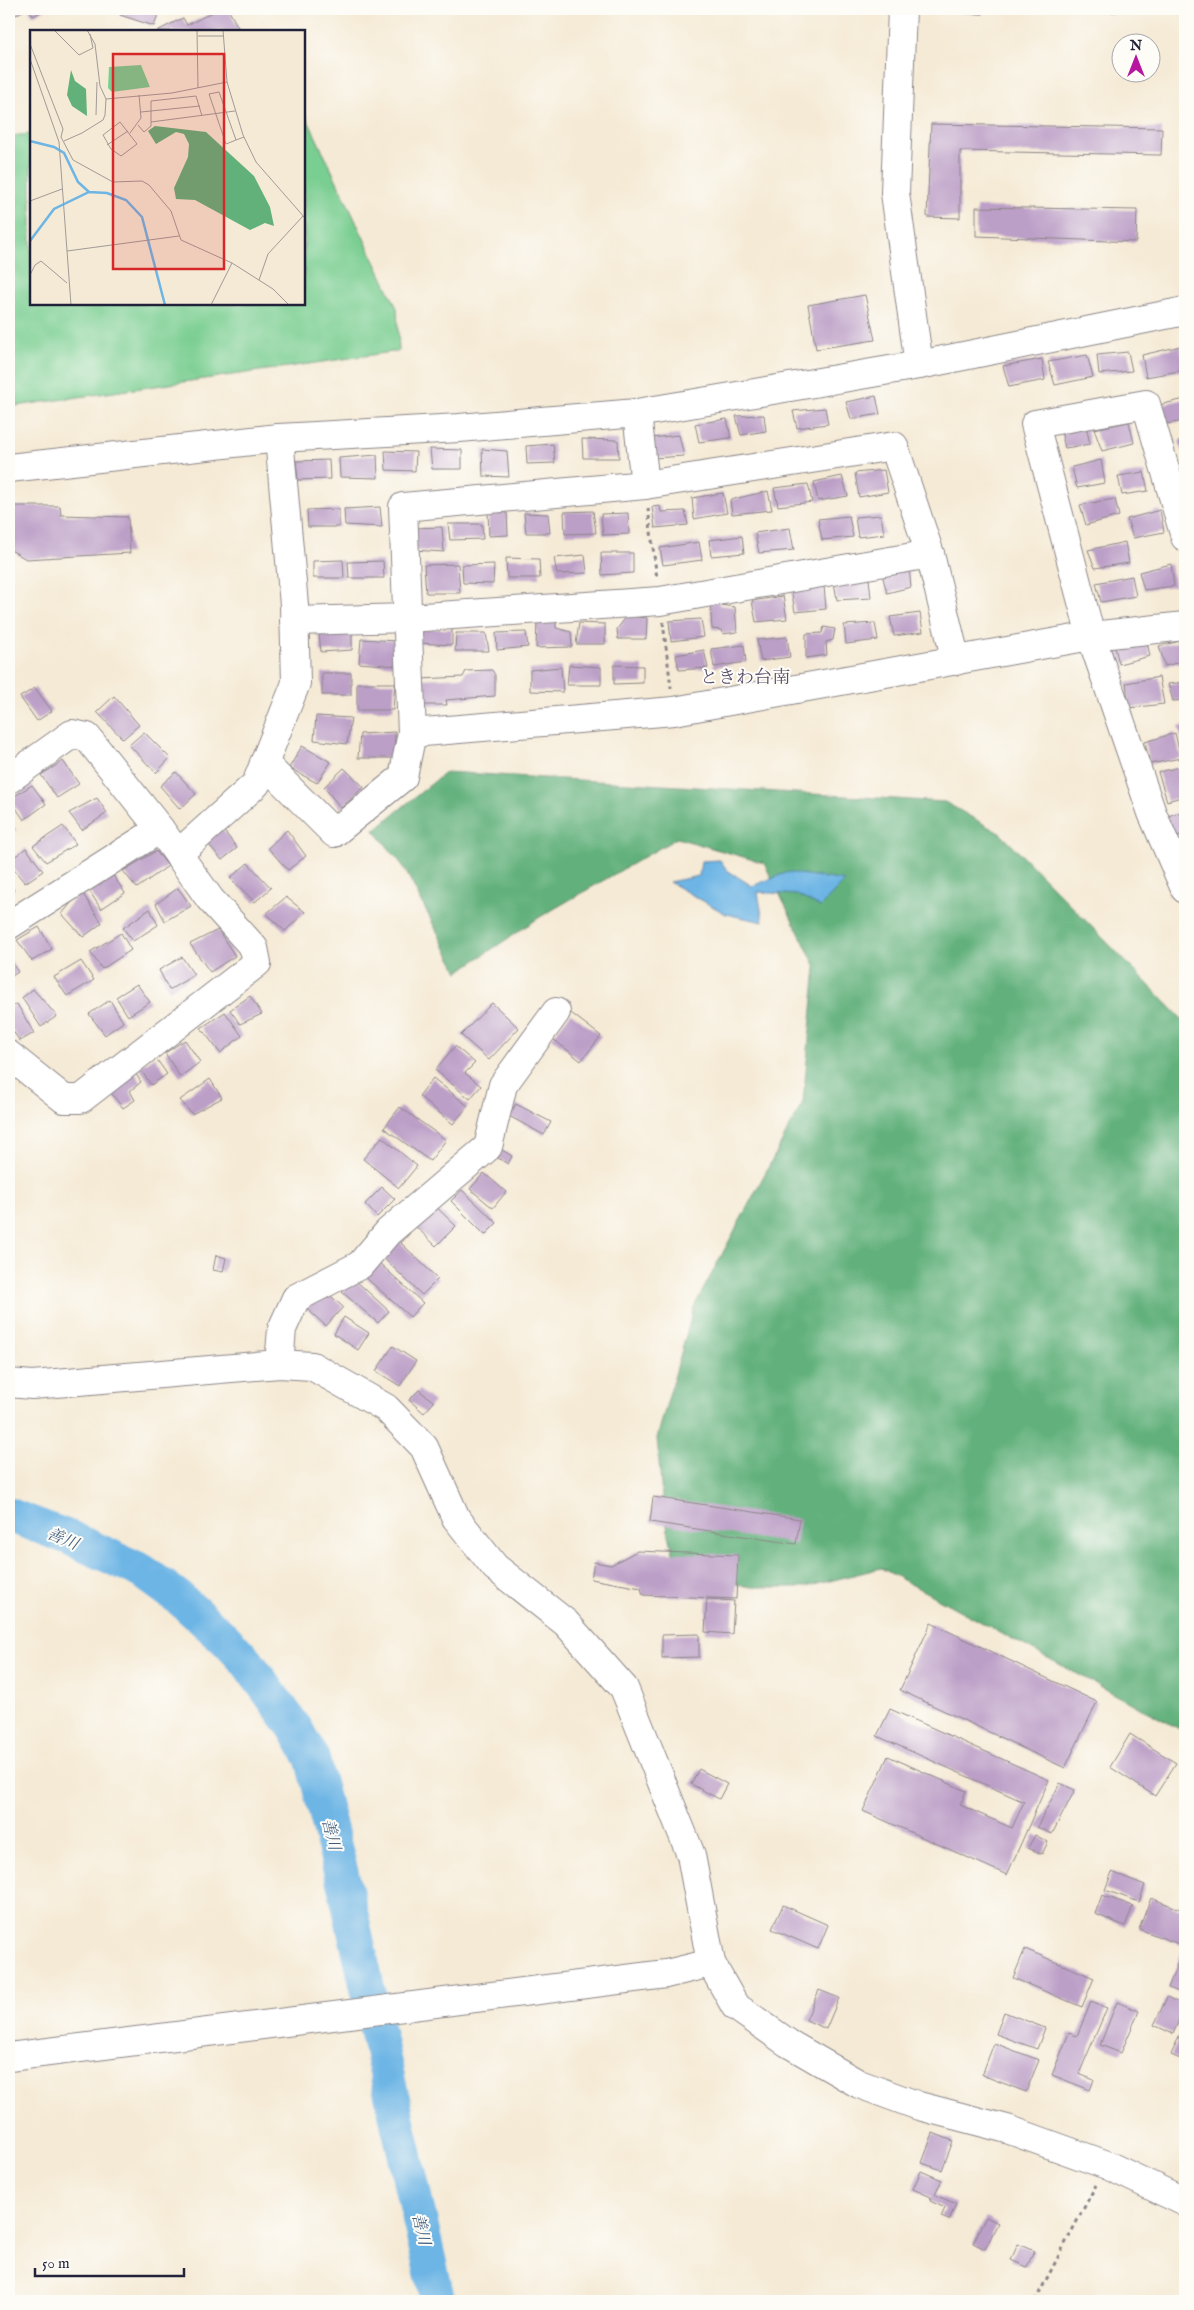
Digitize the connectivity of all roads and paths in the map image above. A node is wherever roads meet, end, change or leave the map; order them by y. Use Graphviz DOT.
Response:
graph roads {
  1 [pos="902,9"];
  2 [pos="1185,311"];
  3 [pos="919,365"];
  4 [pos="637,413"];
  5 [pos="279,438"];
  6 [pos="9,468"];
  7 [pos="644,485"];
  8 [pos="1185,537"];
  9 [pos="930,554"];
  10 [pos="409,618"];
  11 [pos="294,621"];
  12 [pos="1185,626"];
  13 [pos="1091,636"];
  14 [pos="956,661"];
  15 [pos="412,733"];
  16 [pos="264,763"];
  17 [pos="9,779"];
  18 [pos="160,829"];
  19 [pos="178,854"];
  20 [pos="1185,890"];
  21 [pos="9,924"];
  22 [pos="556,1012"];
  23 [pos="9,1055"];
  24 [pos="279,1364"];
  25 [pos="9,1383"];
  26 [pos="711,1963"];
  27 [pos="9,2057"];
  28 [pos="1107,2164"];
  29 [pos="1185,2202"];
  30 [pos="1035,2301"];
  1 -- 3 [label="street"];
  2 -- 3 [label="street"];
  3 -- 4 [label="street"];
  4 -- 5 [label="street"];
  4 -- 7 [label="street"];
  5 -- 6 [label="street"];
  5 -- 11 [label="street"];
  7 -- 9 [label="street"];
  7 -- 10 [label="street"];
  8 -- 13 [label="street"];
  9 -- 10 [label="street"];
  9 -- 14 [label="street"];
  10 -- 11 [label="street"];
  10 -- 15 [label="street"];
  11 -- 16 [label="street"];
  12 -- 13 [label="street"];
  13 -- 14 [label="street"];
  13 -- 20 [label="street"];
  14 -- 15 [label="street"];
  15 -- 16 [label="street"];
  16 -- 19 [label="street"];
  17 -- 18 [label="street"];
  18 -- 19 [label="street"];
  18 -- 21 [label="street"];
  19 -- 23 [label="street"];
  22 -- 24 [label="street"];
  24 -- 25 [label="street"];
  24 -- 26 [label="street"];
  26 -- 27 [label="street"];
  26 -- 28 [label="street"];
  28 -- 29 [label="street"];
  28 -- 30 [label="path"];
}
